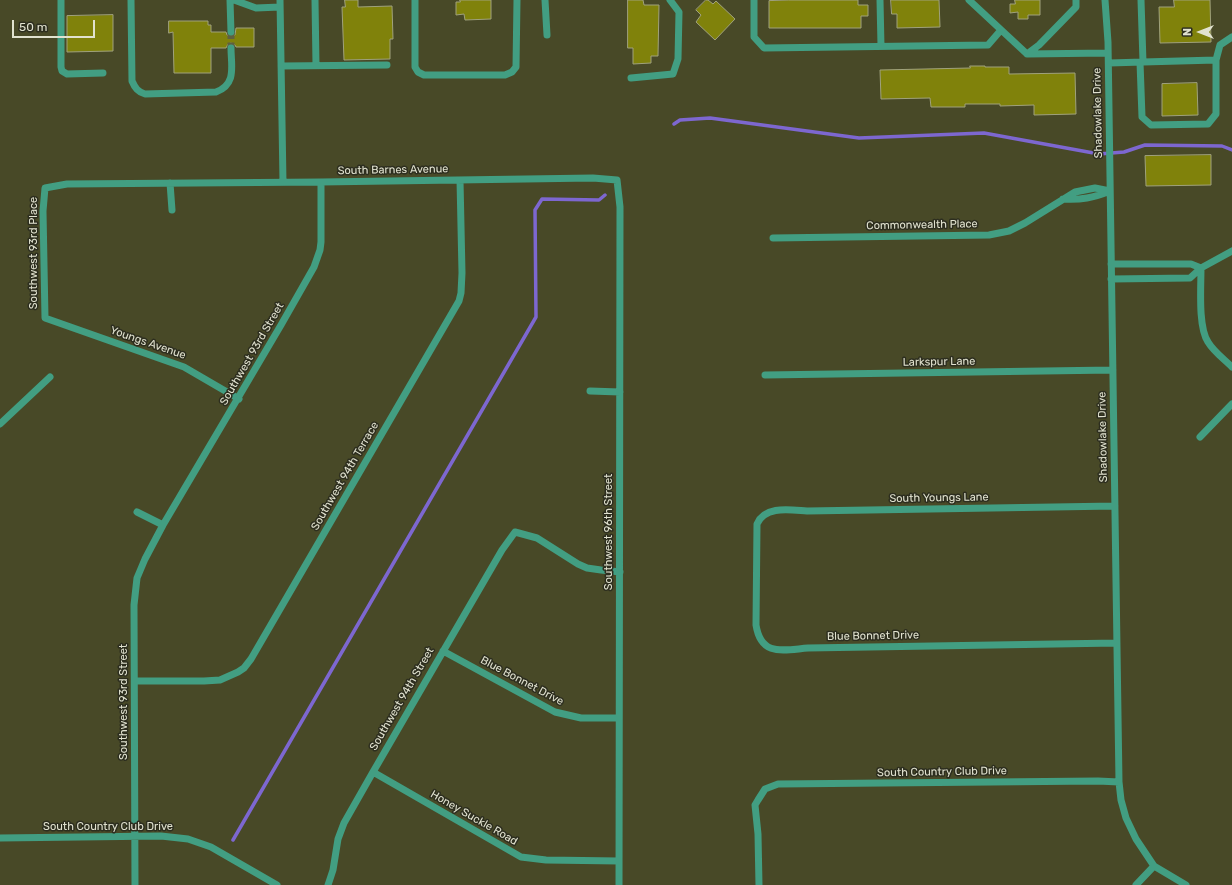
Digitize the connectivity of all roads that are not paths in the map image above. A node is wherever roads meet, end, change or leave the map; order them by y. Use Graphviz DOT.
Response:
graph roads {
  1 [pos="60,0"];
  2 [pos="131,0"];
  3 [pos="230,0"];
  4 [pos="234,0"];
  5 [pos="315,0"];
  6 [pos="415,0"];
  7 [pos="517,0"];
  8 [pos="545,0"];
  9 [pos="670,0"];
  10 [pos="754,0"];
  11 [pos="880,0"];
  12 [pos="1076,0"];
  13 [pos="1105,0"];
  14 [pos="1141,0"];
  15 [pos="973,1"];
  16 [pos="280,3"];
  17 [pos="1001,30"];
  18 [pos="231,32"];
  19 [pos="547,34"];
  20 [pos="1232,37"];
  21 [pos="881,46"];
  22 [pos="231,48"];
  23 [pos="1108,52"];
  24 [pos="1027,54"];
  25 [pos="1216,60"];
  26 [pos="1141,62"];
  27 [pos="1108,63"];
  28 [pos="316,65"];
  29 [pos="387,65"];
  30 [pos="281,66"];
  31 [pos="103,73"];
  32 [pos="631,78"];
  33 [pos="460,180"];
  34 [pos="617,180"];
  35 [pos="283,182"];
  36 [pos="321,182"];
  37 [pos="170,183"];
  38 [pos="45,188"];
  39 [pos="1110,191"];
  40 [pos="172,210"];
  41 [pos="773,238"];
  42 [pos="1232,251"];
  43 [pos="1111,264"];
  44 [pos="1160,264"];
  45 [pos="1201,268"];
  46 [pos="1160,278"];
  47 [pos="1111,279"];
  48 [pos="45,318"];
  49 [pos="1232,367"];
  50 [pos="1113,370"];
  51 [pos="765,375"];
  52 [pos="50,377"];
  53 [pos="590,391"];
  54 [pos="620,392"];
  55 [pos="239,399"];
  56 [pos="1232,404"];
  57 [pos="0,424"];
  58 [pos="1200,437"];
  59 [pos="1115,506"];
  60 [pos="137,512"];
  61 [pos="764,515"];
  62 [pos="163,525"];
  63 [pos="620,572"];
  64 [pos="1117,643"];
  65 [pos="443,651"];
  66 [pos="135,681"];
  67 [pos="619,718"];
  68 [pos="373,772"];
  69 [pos="1119,782"];
  70 [pos="135,837"];
  71 [pos="0,838"];
  72 [pos="619,861"];
  73 [pos="1154,866"];
  74 [pos="135,885"];
  75 [pos="277,885"];
  76 [pos="328,885"];
  77 [pos="619,885"];
  78 [pos="759,885"];
  79 [pos="1136,885"];
  80 [pos="1186,885"];
  1 -- 31 [label="street"];
  2 -- 22 [label="street"];
  3 -- 18 [label="street"];
  4 -- 16 [label="street"];
  5 -- 28 [label="street"];
  6 -- 7 [label="street"];
  8 -- 19 [label="street"];
  9 -- 32 [label="street"];
  10 -- 21 [label="street"];
  11 -- 21 [label="street"];
  12 -- 24 [label="street"];
  13 -- 23 [label="street, Shadowlake Drive"];
  14 -- 26 [label="street"];
  15 -- 17 [label="street"];
  16 -- 30 [label="street"];
  17 -- 21 [label="street"];
  17 -- 24 [label="street"];
  20 -- 25 [label="street"];
  23 -- 24 [label="street"];
  23 -- 27 [label="street, Shadowlake Drive"];
  25 -- 26 [label="street"];
  25 -- 26 [label="street"];
  26 -- 27 [label="street"];
  27 -- 39 [label="street, Shadowlake Drive"];
  28 -- 29 [label="street"];
  28 -- 30 [label="street"];
  30 -- 35 [label="street"];
  33 -- 34 [label="street, South Barnes Avenue"];
  33 -- 36 [label="street, South Barnes Avenue"];
  33 -- 66 [label="street, Southwest 94th Terrace"];
  34 -- 54 [label="street, Southwest 96th Street"];
  35 -- 36 [label="street, South Barnes Avenue"];
  35 -- 37 [label="street, South Barnes Avenue"];
  36 -- 55 [label="street, Southwest 93rd Street"];
  37 -- 38 [label="street, South Barnes Avenue"];
  37 -- 40 [label="street"];
  38 -- 48 [label="street, Southwest 93rd Place"];
  39 -- 41 [label="street, Commonwealth Place"];
  39 -- 43 [label="street, Shadowlake Drive"];
  42 -- 45 [label="street"];
  43 -- 44 [label="street"];
  43 -- 47 [label="street, Shadowlake Drive"];
  44 -- 45 [label="street"];
  44 -- 46 [label="street"];
  45 -- 46 [label="street"];
  45 -- 49 [label="street"];
  46 -- 47 [label="street"];
  47 -- 50 [label="street, Shadowlake Drive"];
  48 -- 55 [label="street, Youngs Avenue"];
  50 -- 51 [label="street, Larkspur Lane"];
  50 -- 59 [label="street, Shadowlake Drive"];
  52 -- 57 [label="street"];
  53 -- 54 [label="street"];
  54 -- 63 [label="street, Southwest 96th Street"];
  55 -- 62 [label="street, Southwest 93rd Street"];
  56 -- 58 [label="street"];
  59 -- 61 [label="street, South Youngs Lane"];
  59 -- 64 [label="street, Shadowlake Drive"];
  60 -- 62 [label="street"];
  61 -- 64 [label="street, Blue Bonnet Drive"];
  62 -- 66 [label="street, Southwest 93rd Street"];
  63 -- 65 [label="street, Southwest 94th Street"];
  63 -- 67 [label="street, Southwest 96th Street"];
  64 -- 69 [label="street, Shadowlake Drive"];
  65 -- 67 [label="street, Blue Bonnet Drive"];
  65 -- 68 [label="street, Southwest 94th Street"];
  66 -- 70 [label="street, Southwest 93rd Street"];
  67 -- 72 [label="street, Southwest 96th Street"];
  68 -- 72 [label="street, Honey Suckle Road"];
  68 -- 76 [label="street, Southwest 94th Street"];
  69 -- 73 [label="street, Shadowlake Drive"];
  69 -- 78 [label="street, South Country Club Drive"];
  70 -- 71 [label="street, South Country Club Drive"];
  70 -- 74 [label="street, Southwest 93rd Street"];
  70 -- 75 [label="street, South Country Club Drive"];
  72 -- 77 [label="street, Southwest 96th Street"];
  73 -- 79 [label="street"];
  73 -- 80 [label="street"];
}
